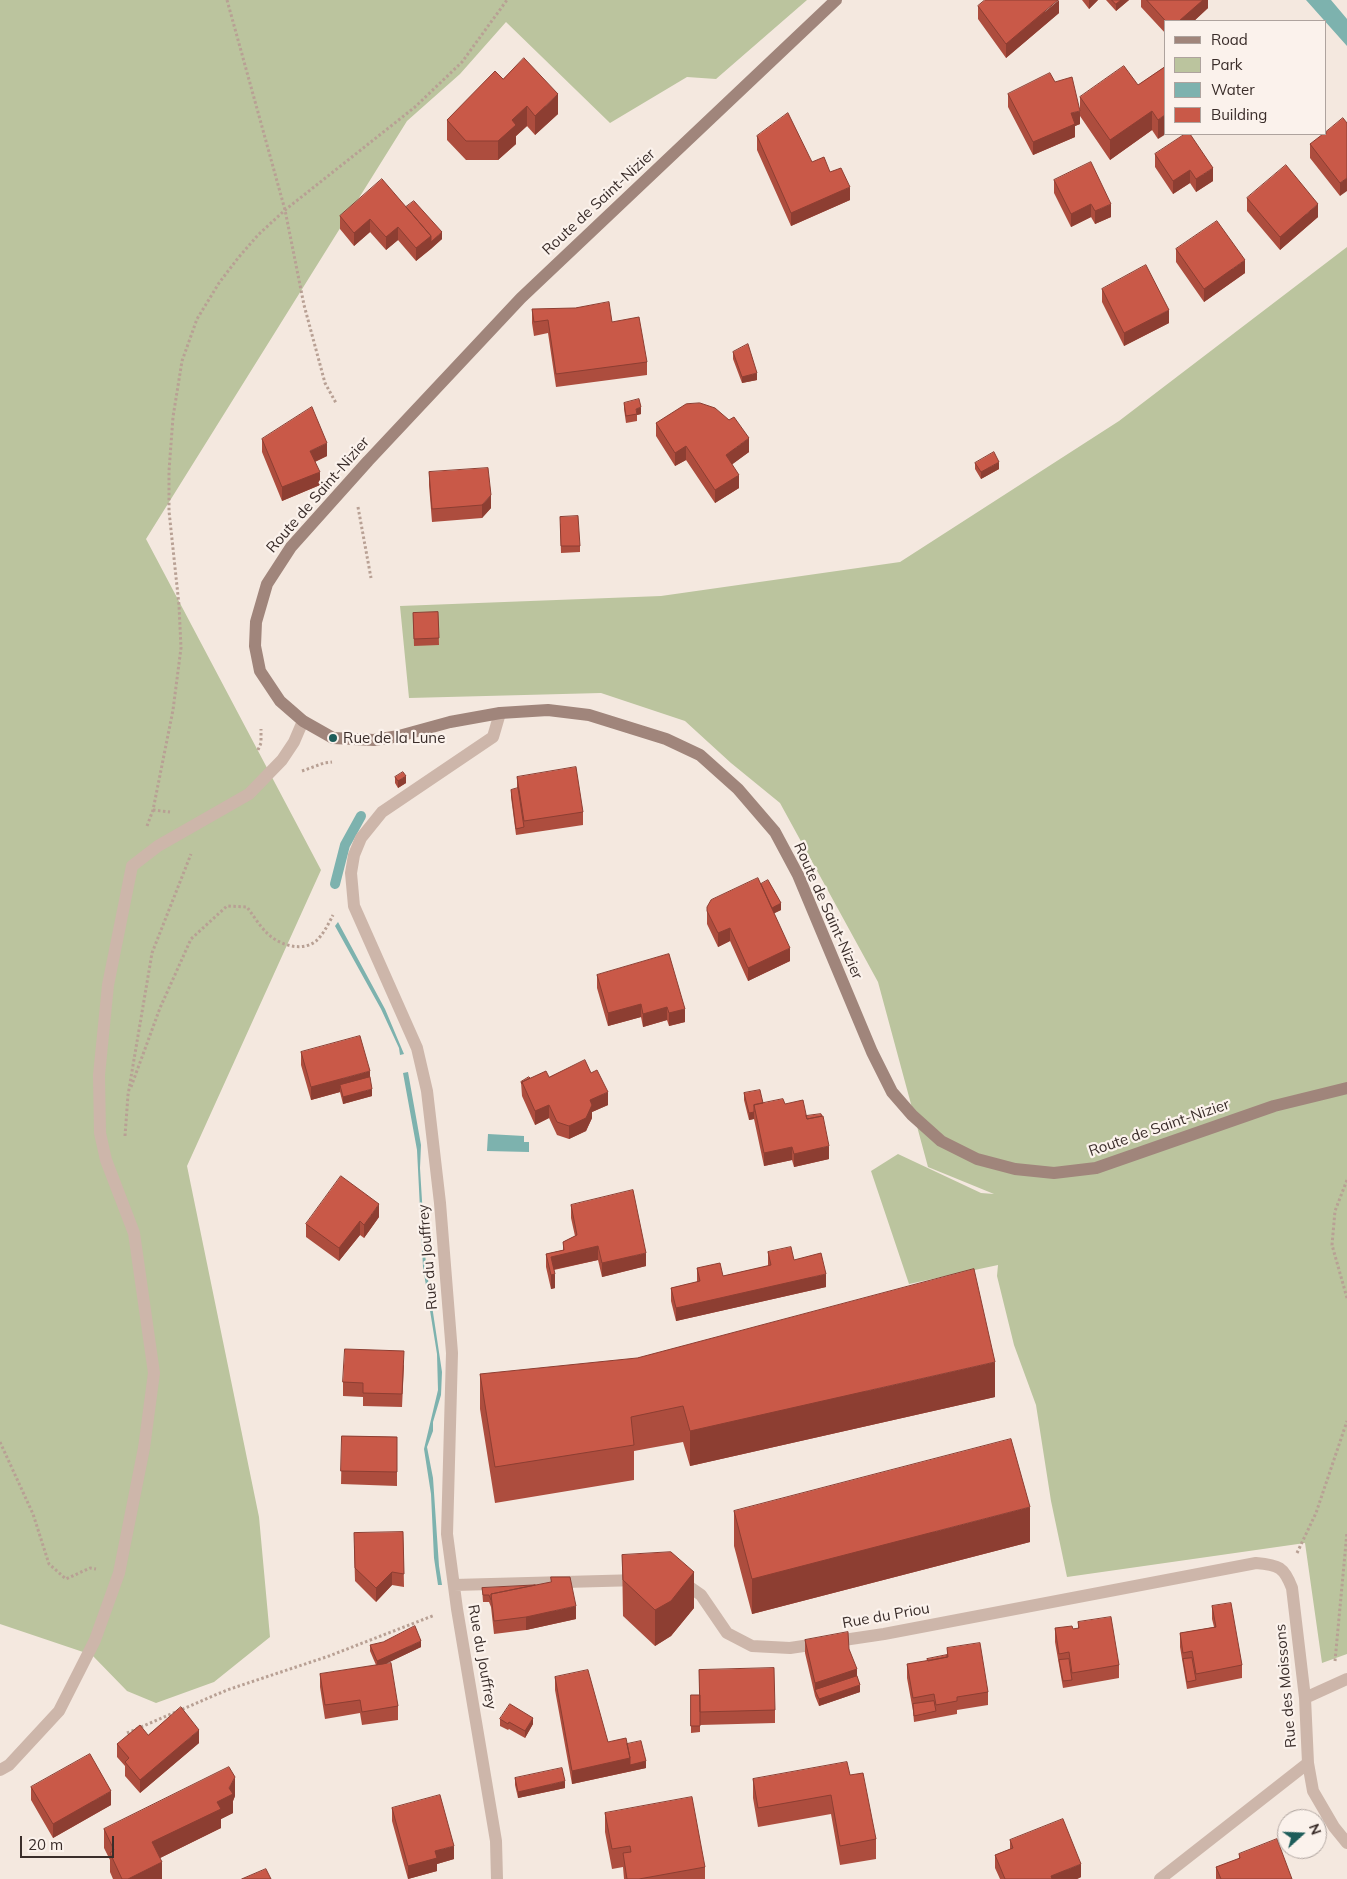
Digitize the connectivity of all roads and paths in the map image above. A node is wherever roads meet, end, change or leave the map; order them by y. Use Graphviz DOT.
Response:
graph roads {
  1 [pos="227,0"];
  2 [pos="507,0"];
  3 [pos="836,0"];
  4 [pos="285,210"];
  5 [pos="336,403"];
  6 [pos="362,501"];
  7 [pos="371,578"];
  8 [pos="500,713"];
  9 [pos="303,721"];
  10 [pos="261,729"];
  11 [pos="255,755"];
  12 [pos="153,810"];
  13 [pos="178,810"];
  14 [pos="146,829"];
  15 [pos="336,907"];
  16 [pos="1347,1088"];
  17 [pos="128,1095"];
  18 [pos="1347,1180"];
  19 [pos="1347,1298"];
  20 [pos="1347,1421"];
  21 [pos="0,1442"];
  22 [pos="1347,1532"];
  23 [pos="119,1573"];
  24 [pos="1286,1574"];
  25 [pos="651,1579"];
  26 [pos="669,1579"];
  27 [pos="454,1585"];
  28 [pos="457,1609"];
  29 [pos="1347,1679"];
  30 [pos="1334,1685"];
  31 [pos="1305,1698"];
  32 [pos="128,1733"];
  33 [pos="1308,1763"];
  34 [pos="0,1770"];
  35 [pos="1347,1843"];
  36 [pos="497,1879"];
  37 [pos="1160,1879"];
  1 -- 4 [label="path"];
  2 -- 4 [label="path"];
  3 -- 9 [label="main road, Route de Saint-Nizier"];
  4 -- 5 [label="path"];
  4 -- 12 [label="path"];
  6 -- 7 [label="path"];
  8 -- 9 [label="main road, Route de Saint-Nizier"];
  8 -- 16 [label="main road, Route de Saint-Nizier"];
  8 -- 27 [label="street, Rue du Jouffrey"];
  9 -- 23 [label="street"];
  10 -- 11 [label="path"];
  12 -- 13 [label="path"];
  12 -- 14 [label="path"];
  15 -- 17 [label="path"];
  18 -- 19 [label="path"];
  20 -- 24 [label="path"];
  21 -- 23 [label="path"];
  22 -- 30 [label="path"];
  23 -- 34 [label="street"];
  24 -- 26 [label="street, Rue du Priou"];
  24 -- 31 [label="street, Rue des Moissons"];
  25 -- 27 [label="street"];
  27 -- 28 [label="street, Rue du Jouffrey"];
  28 -- 32 [label="path"];
  28 -- 36 [label="street, Rue du Jouffrey"];
  29 -- 30 [label="street"];
  30 -- 31 [label="street"];
  31 -- 33 [label="street, Rue des Moissons"];
  33 -- 35 [label="street"];
  33 -- 37 [label="street, Rue des Moissons"];
}
